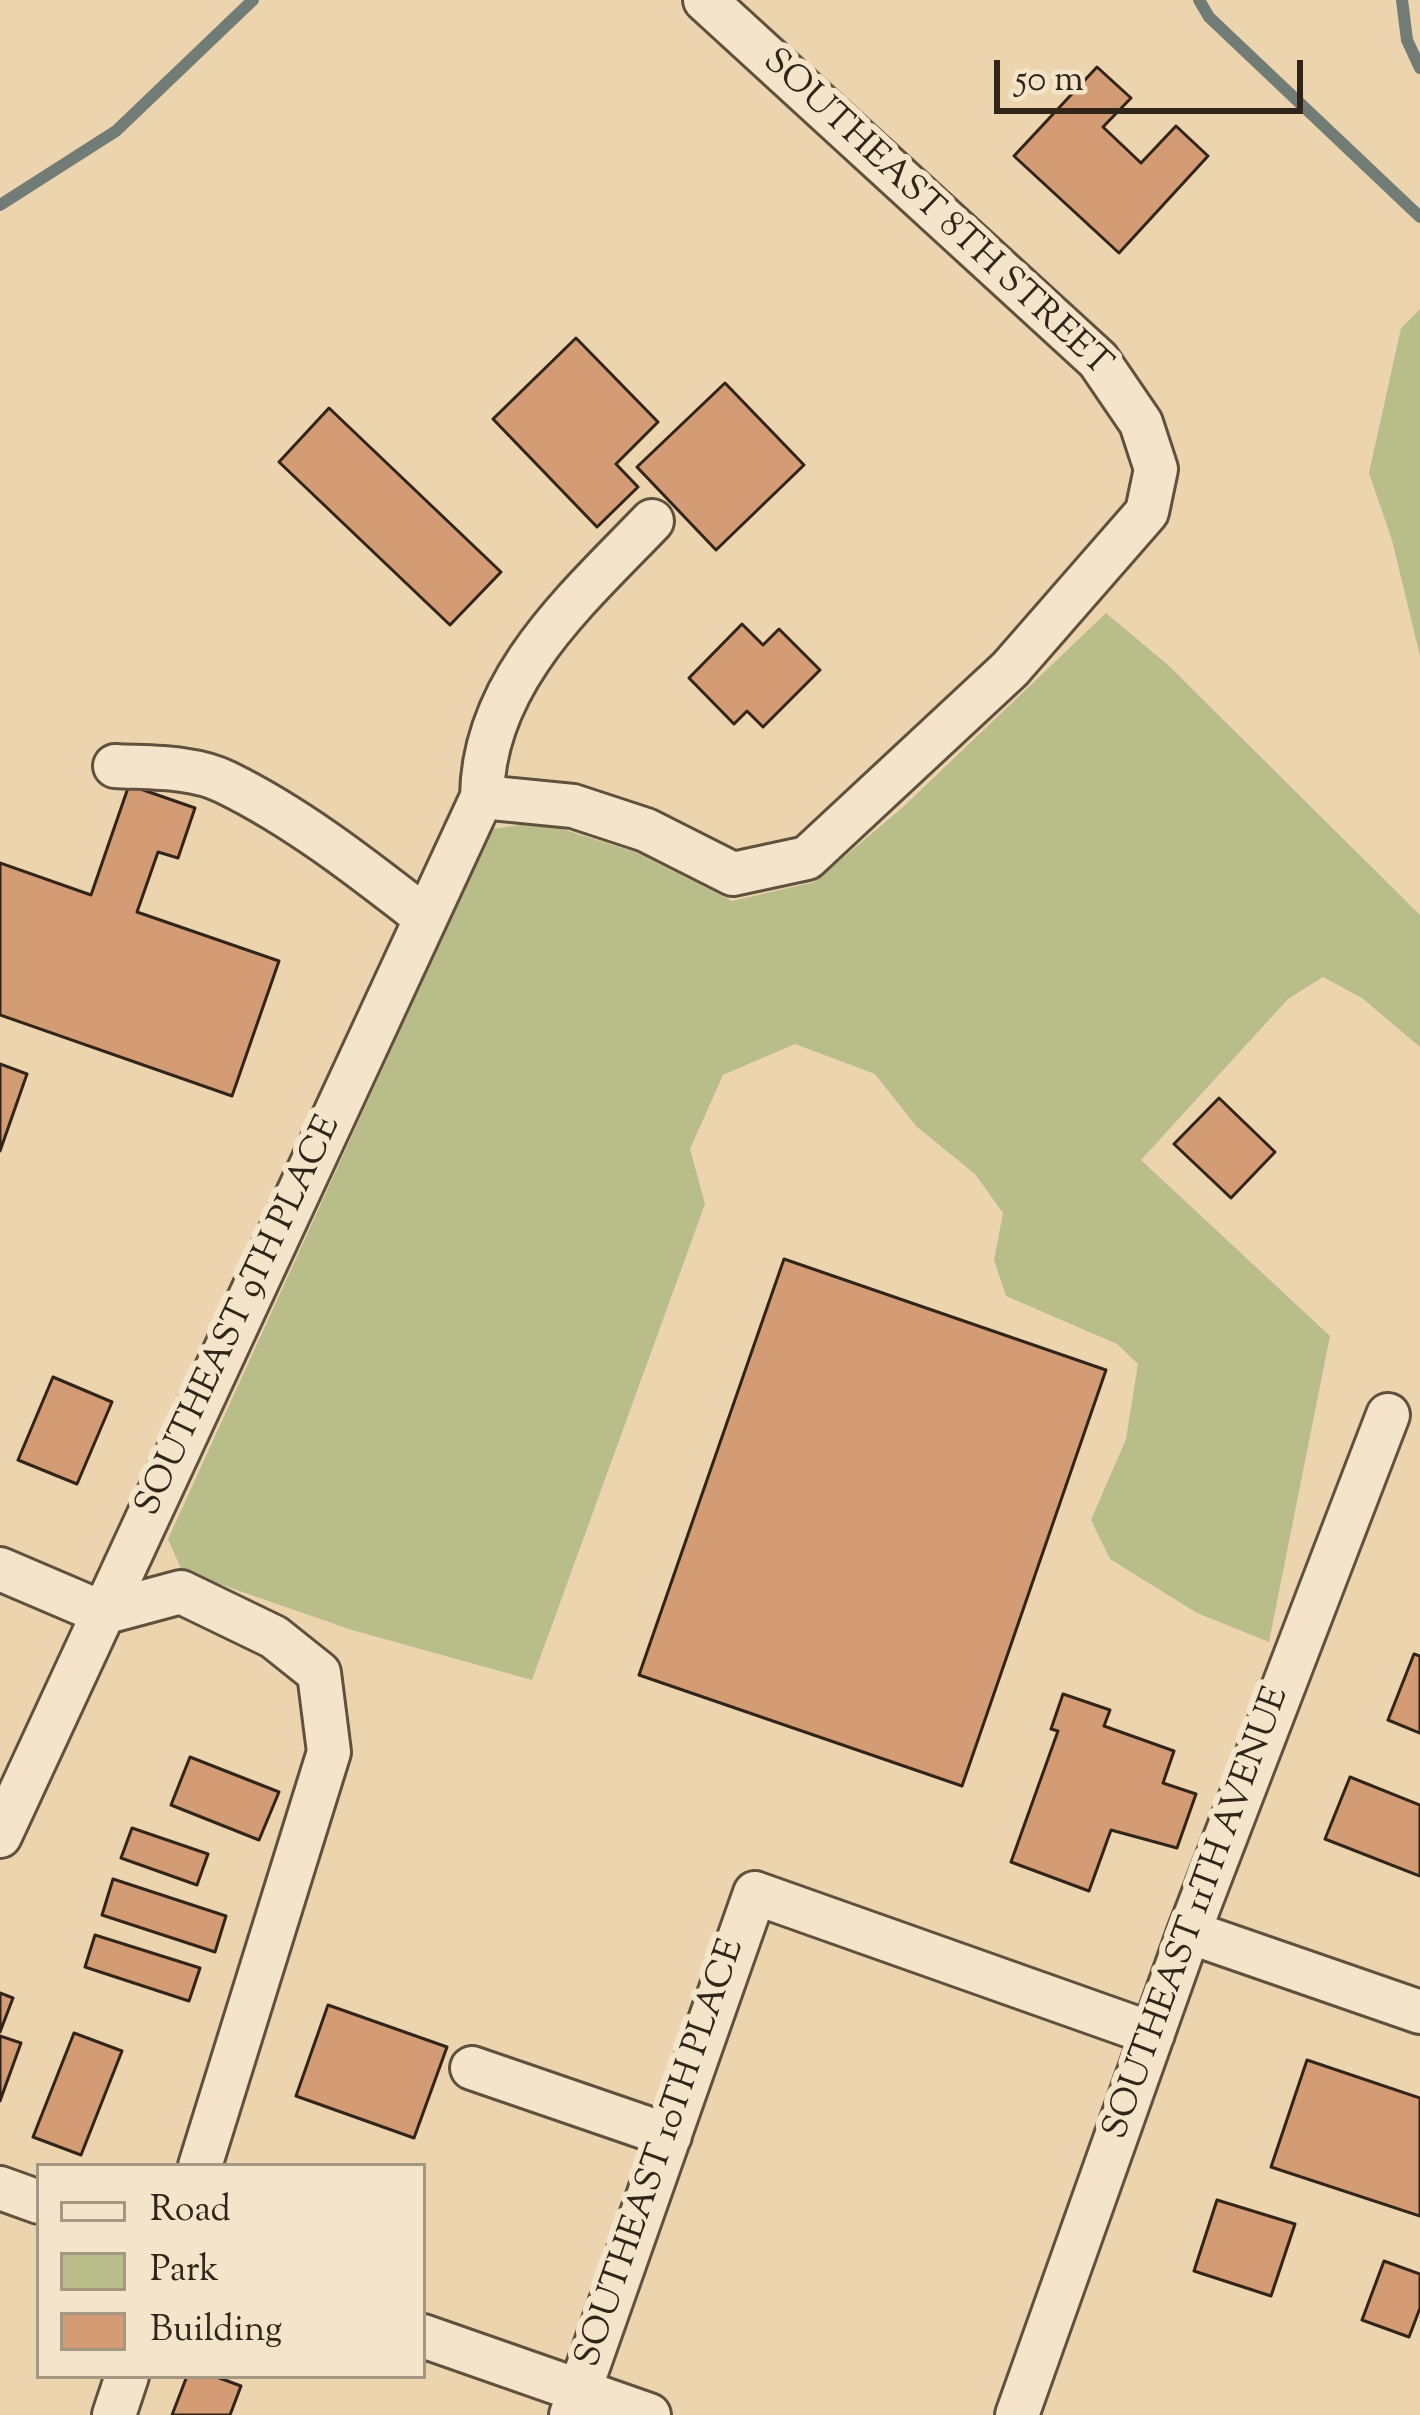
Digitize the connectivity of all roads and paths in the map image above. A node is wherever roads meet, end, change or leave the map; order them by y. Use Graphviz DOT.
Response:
graph roads {
  1 [pos="705,0"];
  2 [pos="652,520"];
  3 [pos="115,766"];
  4 [pos="482,797"];
  5 [pos="426,918"];
  6 [pos="1388,1415"];
  7 [pos="0,1569"];
  8 [pos="103,1613"];
  9 [pos="0,1837"];
  10 [pos="1189,1932"];
  11 [pos="1420,2012"];
  12 [pos="1153,2034"];
  13 [pos="472,2068"];
  14 [pos="670,2136"];
  15 [pos="201,2163"];
  16 [pos="0,2188"];
  17 [pos="36,2201"];
  18 [pos="426,2337"];
  19 [pos="126,2379"];
  20 [pos="575,2403"];
  21 [pos="114,2415"];
  22 [pos="649,2415"];
  23 [pos="1017,2415"];
  1 -- 4 [label="street, SOUTHEAST 8TH STREET"];
  2 -- 4 [label="street, SOUTHEAST 9TH PLACE"];
  3 -- 5 [label="street"];
  4 -- 5 [label="street, SOUTHEAST 9TH PLACE"];
  5 -- 8 [label="street, SOUTHEAST 9TH PLACE"];
  6 -- 10 [label="street, SOUTHEAST 11TH AVENUE"];
  7 -- 8 [label="street"];
  8 -- 9 [label="street, SOUTHEAST 9TH PLACE"];
  8 -- 15 [label="street"];
  10 -- 11 [label="street"];
  10 -- 12 [label="street, SOUTHEAST 11TH AVENUE"];
  12 -- 14 [label="street, SOUTHEAST 10TH PLACE"];
  12 -- 23 [label="street, SOUTHEAST 11TH AVENUE"];
  13 -- 14 [label="street"];
  14 -- 20 [label="street, SOUTHEAST 10TH PLACE"];
  16 -- 17 [label="street"];
  18 -- 20 [label="street"];
  19 -- 21 [label="street"];
  20 -- 22 [label="street"];
}
